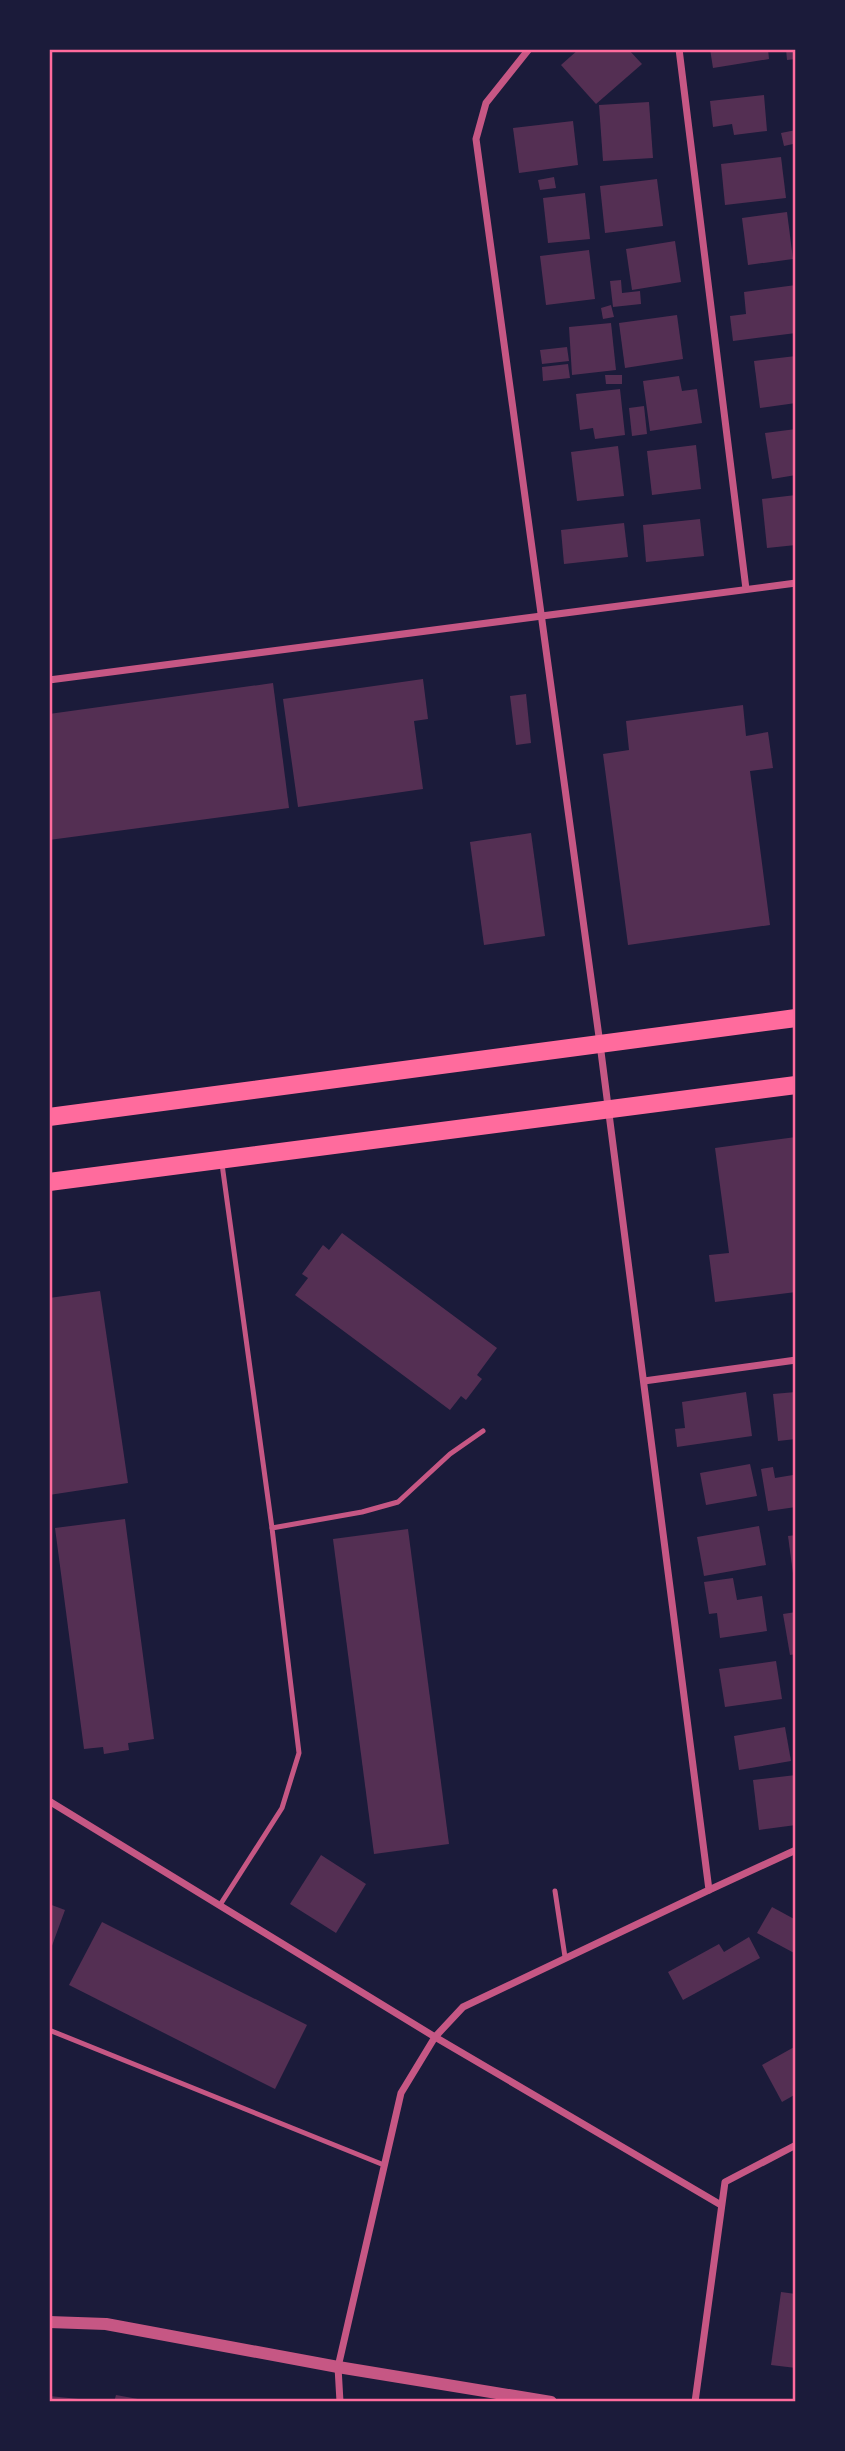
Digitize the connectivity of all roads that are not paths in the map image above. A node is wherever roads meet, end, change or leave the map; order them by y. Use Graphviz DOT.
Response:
graph roads {
  1 [pos="529,49"];
  2 [pos="679,49"];
  3 [pos="796,583"];
  4 [pos="747,589"];
  5 [pos="542,614"];
  6 [pos="49,680"];
  7 [pos="796,1017"];
  8 [pos="600,1044"];
  9 [pos="796,1085"];
  10 [pos="608,1110"];
  11 [pos="49,1117"];
  12 [pos="221,1159"];
  13 [pos="49,1182"];
  14 [pos="796,1360"];
  15 [pos="644,1381"];
  16 [pos="483,1431"];
  17 [pos="272,1528"];
  18 [pos="49,1801"];
  19 [pos="796,1850"];
  20 [pos="709,1889"];
  21 [pos="555,1891"];
  22 [pos="220,1905"];
  23 [pos="565,1958"];
  24 [pos="49,2030"];
  25 [pos="435,2037"];
  26 [pos="796,2146"];
  27 [pos="384,2165"];
  28 [pos="721,2205"];
  29 [pos="49,2322"];
  30 [pos="338,2367"];
  31 [pos="340,2402"];
  32 [pos="551,2402"];
  33 [pos="695,2402"];
  1 -- 5 [label="street"];
  2 -- 4 [label="street"];
  3 -- 4 [label="street"];
  4 -- 5 [label="street"];
  5 -- 6 [label="street"];
  5 -- 8 [label="street"];
  7 -- 8 [label="main road"];
  8 -- 10 [label="street"];
  8 -- 11 [label="main road"];
  9 -- 10 [label="main road"];
  10 -- 12 [label="main road"];
  10 -- 15 [label="street"];
  12 -- 13 [label="main road"];
  12 -- 17 [label="lane"];
  14 -- 15 [label="street"];
  15 -- 20 [label="street"];
  16 -- 17 [label="lane"];
  17 -- 22 [label="lane"];
  18 -- 22 [label="street"];
  19 -- 20 [label="street"];
  20 -- 23 [label="street"];
  21 -- 23 [label="lane"];
  22 -- 25 [label="street"];
  23 -- 25 [label="street"];
  24 -- 27 [label="lane"];
  25 -- 27 [label="street"];
  25 -- 28 [label="street"];
  26 -- 28 [label="street"];
  27 -- 30 [label="street"];
  28 -- 33 [label="street"];
  29 -- 30 [label="street"];
  30 -- 31 [label="street"];
  30 -- 32 [label="street"];
}
